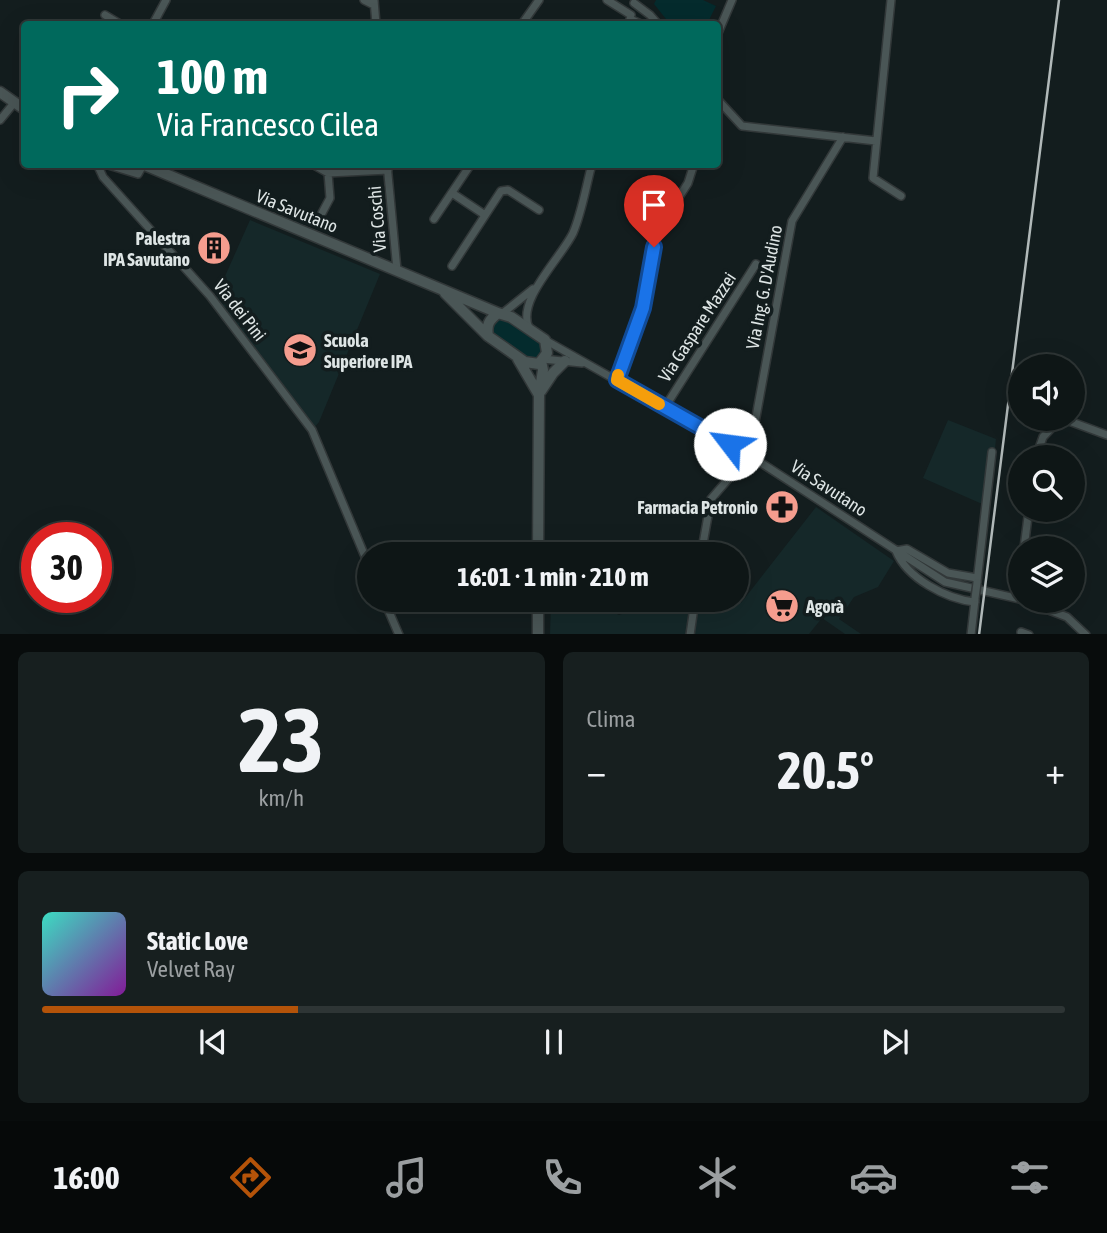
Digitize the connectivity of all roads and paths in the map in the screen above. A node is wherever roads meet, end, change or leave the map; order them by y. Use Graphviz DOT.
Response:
graph roads {
  1 [pos="166,0"];
  2 [pos="364,0"];
  3 [pos="539,0"];
  4 [pos="607,0"];
  5 [pos="732,0"];
  6 [pos="891,0"];
  7 [pos="635,2"];
  8 [pos="374,3"];
  9 [pos="105,15"];
  10 [pos="630,19"];
  11 [pos="115,21"];
  12 [pos="155,21"];
  13 [pos="376,21"];
  14 [pos="524,21"];
  15 [pos="655,21"];
  16 [pos="721,26"];
  17 [pos="0,92"];
  18 [pos="14,103"];
  19 [pos="721,103"];
  20 [pos="21,107"];
  21 [pos="0,120"];
  22 [pos="843,137"];
  23 [pos="876,141"];
  24 [pos="99,168"];
  25 [pos="118,168"];
  26 [pos="141,168"];
  27 [pos="150,168"];
  28 [pos="319,168"];
  29 [pos="378,168"];
  30 [pos="388,168"];
  31 [pos="468,168"];
  32 [pos="591,168"];
  33 [pos="693,168"];
  34 [pos="328,173"];
  35 [pos="452,193"];
  36 [pos="901,196"];
  37 [pos="539,210"];
  38 [pos="322,213"];
  39 [pos="485,215"];
  40 [pos="435,219"];
  41 [pos="757,264"];
  42 [pos="452,266"];
  43 [pos="397,270"];
  44 [pos="539,284"];
  45 [pos="439,288"];
  46 [pos="500,313"];
  47 [pos="529,328"];
  48 [pos="488,336"];
  49 [pos="545,340"];
  50 [pos="517,358"];
  51 [pos="542,360"];
  52 [pos="565,361"];
  53 [pos="590,364"];
  54 [pos="617,380"];
  55 [pos="538,395"];
  56 [pos="664,407"];
  57 [pos="1107,435"];
  58 [pos="1040,445"];
  59 [pos="992,452"];
  60 [pos="749,455"];
  61 [pos="359,542"];
  62 [pos="538,542"];
  63 [pos="703,542"];
  64 [pos="895,551"];
  65 [pos="977,580"];
  66 [pos="1008,597"];
  67 [pos="975,600"];
  68 [pos="389,612"];
  69 [pos="538,612"];
  70 [pos="693,612"];
  71 [pos="1057,613"];
  72 [pos="399,634"];
  73 [pos="538,634"];
  74 [pos="690,634"];
  75 [pos="971,634"];
  76 [pos="1085,634"];
  1 -- 12 [label="street"];
  2 -- 8 [label="street"];
  3 -- 14 [label="street"];
  4 -- 10 [label="street"];
  5 -- 16 [label="street"];
  6 -- 23 [label="street"];
  7 -- 10 [label="street"];
  7 -- 15 [label="street"];
  8 -- 13 [label="street"];
  9 -- 11 [label="street"];
  17 -- 18 [label="street"];
  18 -- 20 [label="street"];
  18 -- 21 [label="street"];
  19 -- 22 [label="street"];
  22 -- 23 [label="street"];
  22 -- 60 [label="street, Via Ing. G. D'Audino"];
  23 -- 36 [label="street"];
  24 -- 61 [label="street, Via dei Pini"];
  25 -- 26 [label="street"];
  27 -- 43 [label="street, Via Savutano"];
  28 -- 34 [label="street"];
  29 -- 34 [label="street"];
  30 -- 43 [label="street, Via Coschi"];
  31 -- 35 [label="street"];
  32 -- 44 [label="street"];
  33 -- 54 [label="street"];
  34 -- 38 [label="street"];
  35 -- 39 [label="street"];
  35 -- 40 [label="street"];
  37 -- 39 [label="street"];
  39 -- 42 [label="street"];
  41 -- 56 [label="street, Via Gaspare Mazzei"];
  43 -- 45 [label="street, Via Savutano"];
  44 -- 46 [label="street"];
  44 -- 47 [label="street"];
  45 -- 46 [label="street, Via Savutano"];
  45 -- 48 [label="street"];
  46 -- 47 [label="street, Via Savutano"];
  46 -- 48 [label="street"];
  47 -- 49 [label="street, Via Savutano"];
  48 -- 50 [label="street"];
  49 -- 51 [label="street"];
  49 -- 53 [label="street, Via Savutano"];
  50 -- 51 [label="street"];
  50 -- 55 [label="street"];
  51 -- 52 [label="street"];
  51 -- 55 [label="street"];
  52 -- 53 [label="street"];
  52 -- 55 [label="street"];
  53 -- 54 [label="street, Via Savutano"];
  54 -- 56 [label="street, Via Savutano"];
  55 -- 62 [label="street"];
  56 -- 60 [label="street, Via Savutano"];
  57 -- 58 [label="street"];
  59 -- 65 [label="street"];
  60 -- 63 [label="street"];
  60 -- 64 [label="street, Via Savutano"];
  64 -- 65 [label="street"];
  64 -- 66 [label="street, Via Savutano"];
  64 -- 67 [label="street"];
  65 -- 67 [label="street, bridge"];
  67 -- 75 [label="street"];
  68 -- 72 [label="street"];
  69 -- 73 [label="street"];
  70 -- 74 [label="street"];
  71 -- 76 [label="street, Via Savutano"];
}
